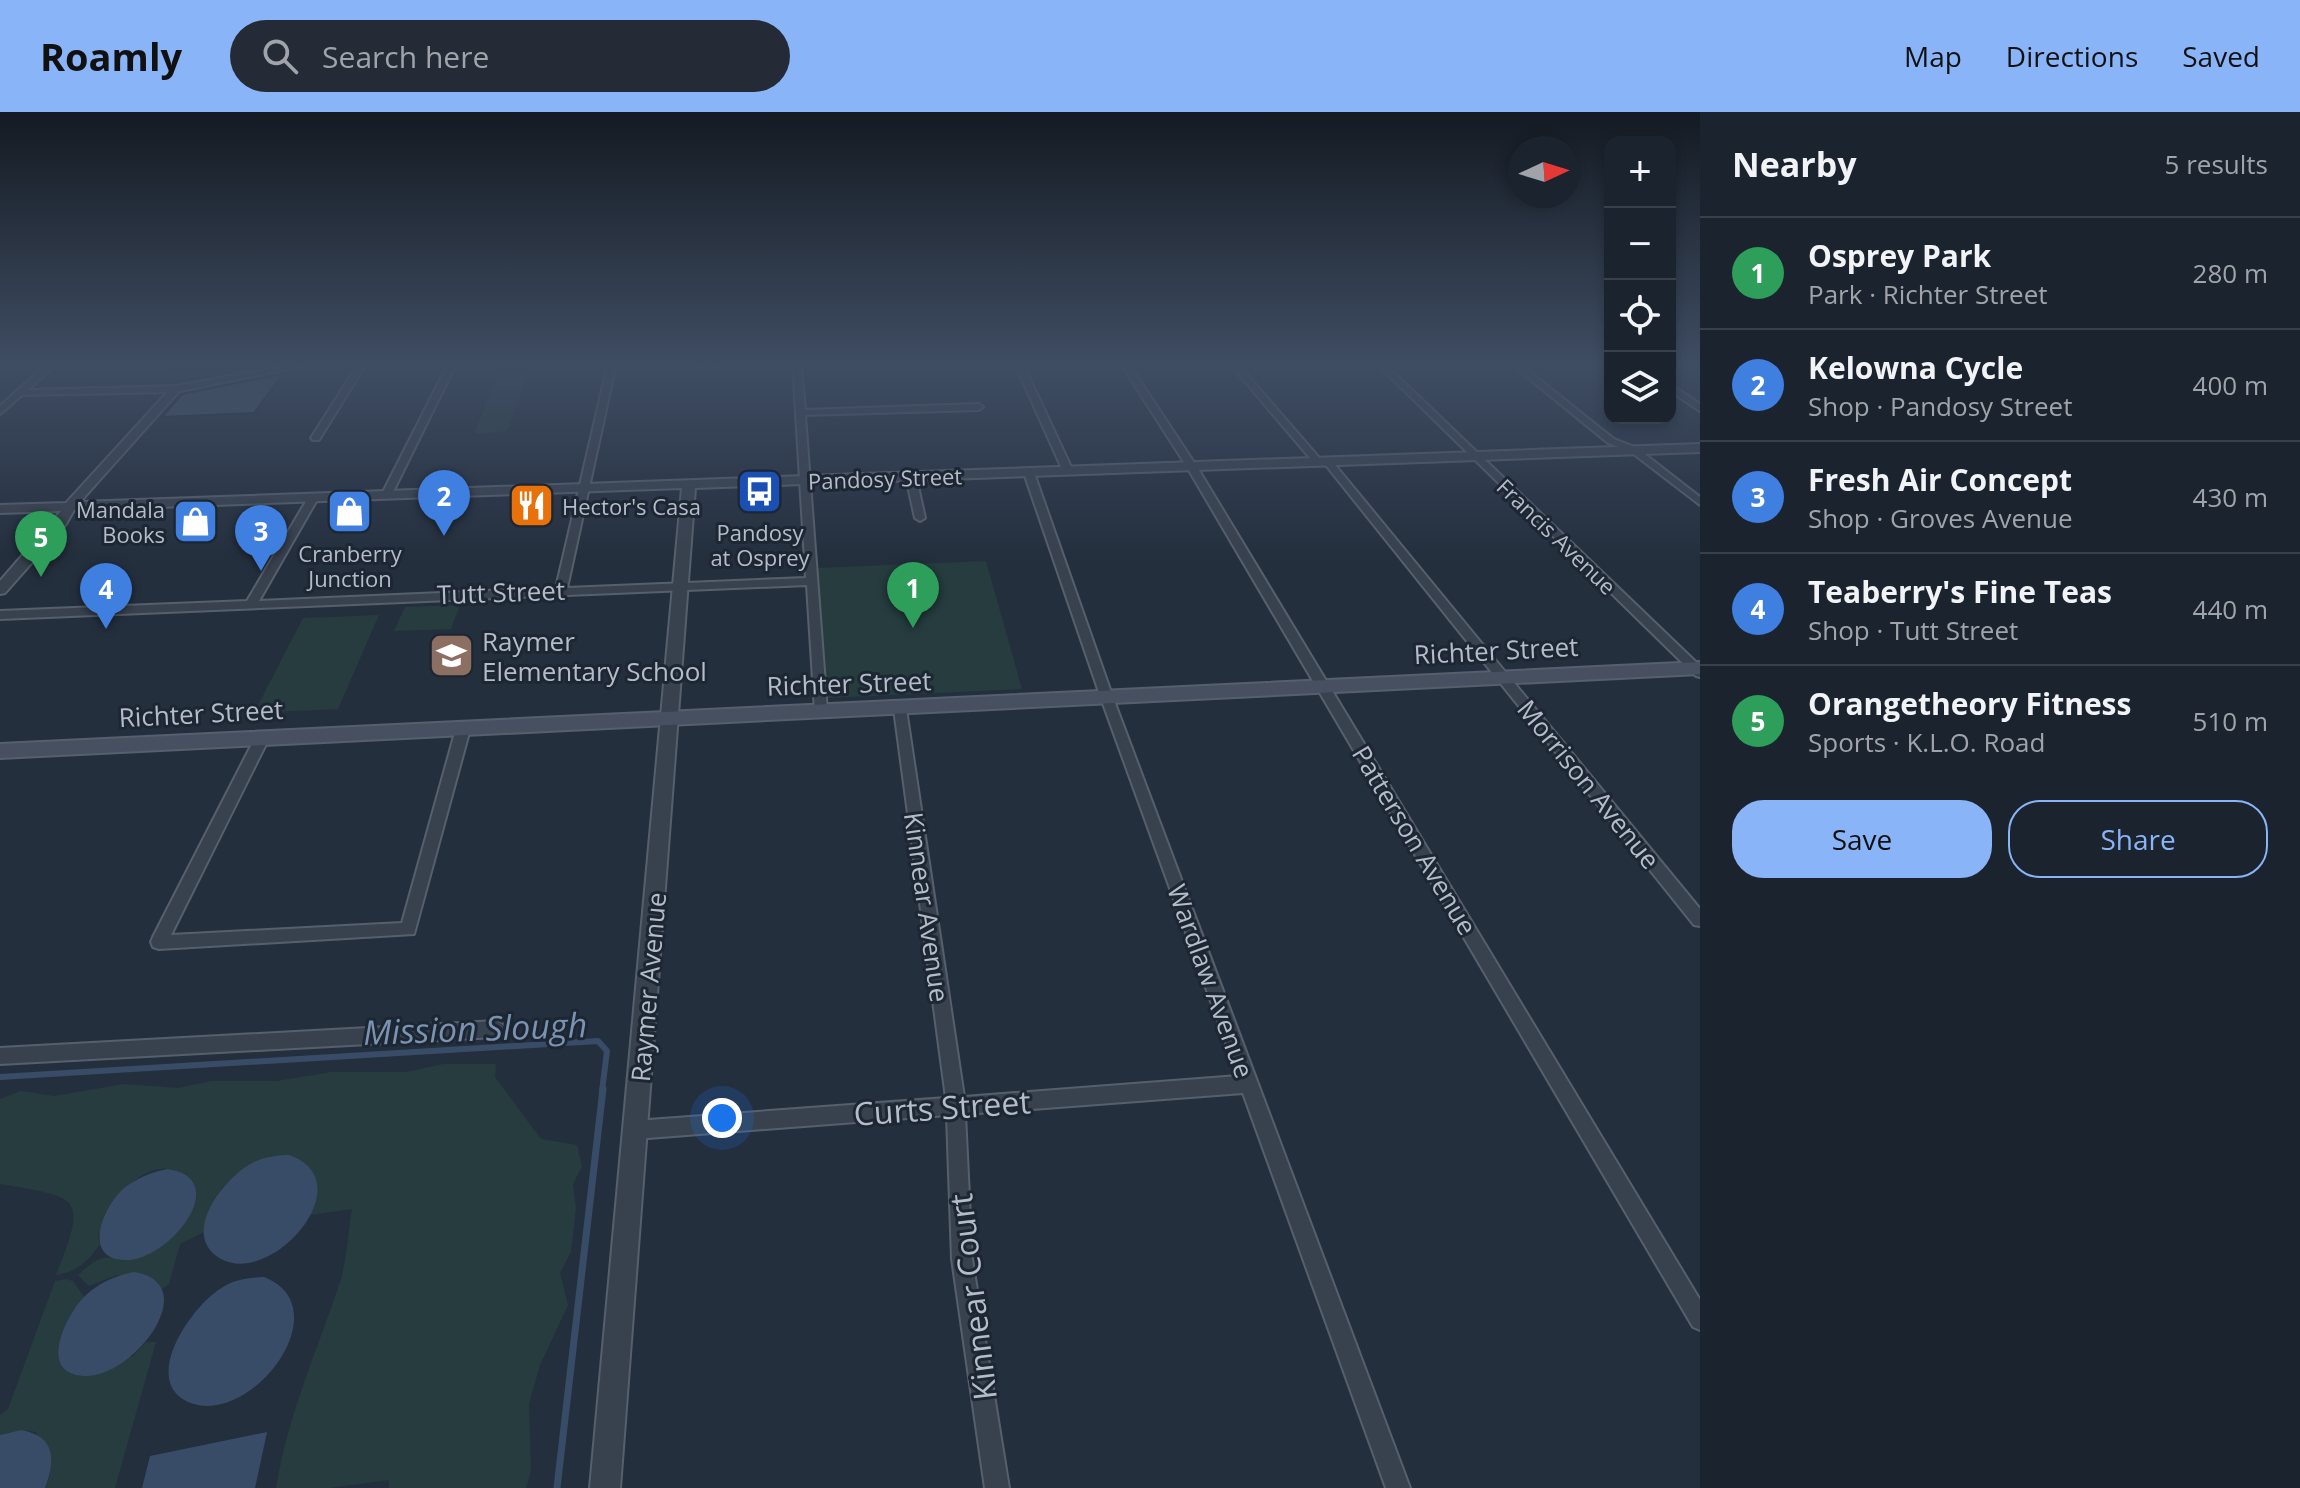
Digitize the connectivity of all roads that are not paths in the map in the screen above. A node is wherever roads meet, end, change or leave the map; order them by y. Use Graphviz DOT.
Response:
graph roads {
  1 [pos="140,428"];
  2 [pos="322,428"];
  3 [pos="420,428"];
  4 [pos="598,428"];
  5 [pos="801,428"];
  6 [pos="1048,428"];
  7 [pos="1167,428"];
  8 [pos="1292,428"];
  9 [pos="1447,428"];
  10 [pos="1595,428"];
  11 [pos="316,438"];
  12 [pos="1700,448"];
  13 [pos="1634,450"];
  14 [pos="1476,456"];
  15 [pos="1323,462"];
  16 [pos="1192,467"];
  17 [pos="1068,471"];
  18 [pos="1029,473"];
  19 [pos="911,477"];
  20 [pos="804,481"];
  21 [pos="689,485"];
  22 [pos="584,489"];
  23 [pos="386,496"];
  24 [pos="313,498"];
  25 [pos="1700,502"];
  26 [pos="70,506"];
  27 [pos="0,509"];
  28 [pos="920,518"];
  29 [pos="0,573"];
  30 [pos="811,581"];
  31 [pos="680,585"];
  32 [pos="561,589"];
  33 [pos="0,590"];
  34 [pos="252,603"];
  35 [pos="0,615"];
  36 [pos="1698,670"];
  37 [pos="1503,678"];
  38 [pos="1323,687"];
  39 [pos="1107,698"];
  40 [pos="900,709"];
  41 [pos="821,711"];
  42 [pos="671,719"];
  43 [pos="463,729"];
  44 [pos="262,738"];
  45 [pos="0,751"];
  46 [pos="1700,920"];
  47 [pos="496,1029"];
  48 [pos="0,1056"];
  49 [pos="1249,1084"];
  50 [pos="956,1106"];
  51 [pos="635,1130"];
  52 [pos="1700,1320"];
  53 [pos="605,1488"];
  54 [pos="997,1488"];
  55 [pos="1398,1488"];
  1 -- 26 [label="street"];
  2 -- 11 [label="street"];
  3 -- 23 [label="street"];
  4 -- 22 [label="street"];
  5 -- 20 [label="street"];
  6 -- 17 [label="street"];
  7 -- 16 [label="street, Patterson Avenue"];
  8 -- 15 [label="street, Morrison Avenue"];
  9 -- 14 [label="street, Francis Avenue"];
  10 -- 13 [label="street"];
  12 -- 13 [label="street, Pandosy Street"];
  13 -- 14 [label="street, Pandosy Street"];
  13 -- 25 [label="street"];
  14 -- 15 [label="street, Pandosy Street"];
  14 -- 36 [label="street, Francis Avenue"];
  15 -- 16 [label="street, Pandosy Street"];
  15 -- 37 [label="street, Morrison Avenue"];
  16 -- 17 [label="street, Pandosy Street"];
  16 -- 38 [label="street, Patterson Avenue"];
  17 -- 18 [label="street, Pandosy Street"];
  18 -- 19 [label="street, Pandosy Street"];
  18 -- 39 [label="street, Wardlaw Avenue"];
  19 -- 20 [label="street, Pandosy Street"];
  19 -- 28 [label="street"];
  20 -- 21 [label="street, Pandosy Street"];
  20 -- 30 [label="street"];
  21 -- 22 [label="street, Pandosy Street"];
  21 -- 31 [label="street, Raymer Avenue"];
  22 -- 23 [label="street, Pandosy Street"];
  22 -- 32 [label="street"];
  23 -- 24 [label="street, Pandosy Street"];
  24 -- 26 [label="street, Pandosy Street"];
  24 -- 34 [label="street"];
  26 -- 27 [label="street, Pandosy Street"];
  26 -- 29 [label="street"];
  26 -- 33 [label="street"];
  30 -- 31 [label="street, Tutt Street"];
  30 -- 41 [label="street"];
  31 -- 32 [label="street, Tutt Street"];
  31 -- 42 [label="street, Raymer Avenue"];
  32 -- 34 [label="street, Tutt Street"];
  34 -- 35 [label="street, Tutt Street"];
  36 -- 37 [label="main road, Richter Street"];
  37 -- 38 [label="main road, Richter Street"];
  37 -- 46 [label="street, Morrison Avenue"];
  38 -- 39 [label="main road, Richter Street"];
  38 -- 52 [label="street, Patterson Avenue"];
  39 -- 40 [label="main road, Richter Street"];
  39 -- 49 [label="street, Wardlaw Avenue"];
  40 -- 41 [label="main road, Richter Street"];
  40 -- 50 [label="street, Kinnear Avenue"];
  41 -- 42 [label="main road, Richter Street"];
  42 -- 43 [label="main road, Richter Street"];
  42 -- 51 [label="street, Raymer Avenue"];
  43 -- 44 [label="main road, Richter Street"];
  43 -- 44 [label="street"];
  44 -- 45 [label="main road, Richter Street"];
  47 -- 48 [label="street"];
  49 -- 50 [label="street, Curts Street"];
  49 -- 55 [label="street, Wardlaw Avenue"];
  50 -- 51 [label="street, Curts Street"];
  50 -- 54 [label="street, Kinnear Court"];
  51 -- 53 [label="street, Raymer Avenue"];
}
